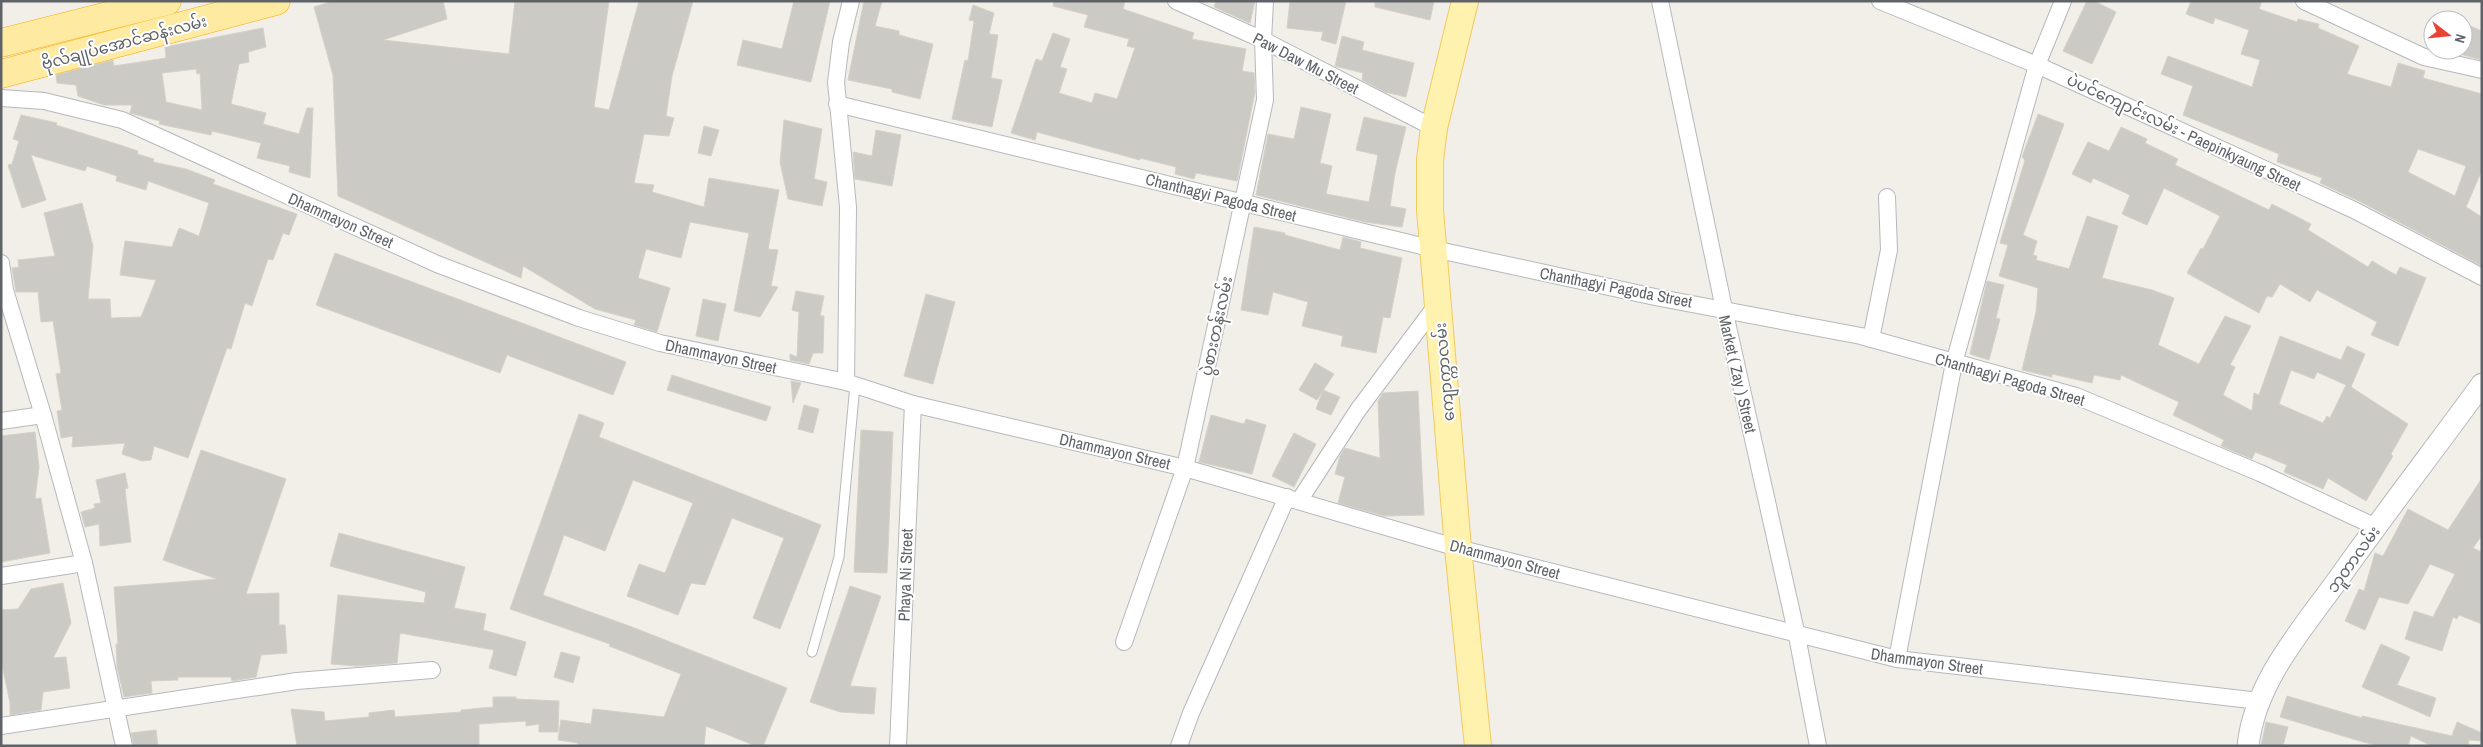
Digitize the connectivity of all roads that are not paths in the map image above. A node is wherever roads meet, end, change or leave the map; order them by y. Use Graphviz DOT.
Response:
graph roads {
  1 [pos="167,1"];
  2 [pos="276,1"];
  3 [pos="851,1"];
  4 [pos="1176,1"];
  5 [pos="1265,1"];
  6 [pos="1465,1"];
  7 [pos="1660,1"];
  8 [pos="1880,1"];
  9 [pos="2063,1"];
  10 [pos="2304,1"];
  11 [pos="90,11"];
  12 [pos="1263,40"];
  13 [pos="1,43"];
  14 [pos="2037,65"];
  15 [pos="2482,70"];
  16 [pos="1,74"];
  17 [pos="1,98"];
  18 [pos="837,104"];
  19 [pos="1434,128"];
  20 [pos="1887,197"];
  21 [pos="1242,202"];
  22 [pos="1434,249"];
  23 [pos="1,264"];
  24 [pos="2482,276"];
  25 [pos="3,290"];
  26 [pos="1438,303"];
  27 [pos="1724,309"];
  28 [pos="1871,339"];
  29 [pos="1954,363"];
  30 [pos="851,383"];
  31 [pos="2482,384"];
  32 [pos="913,404"];
  33 [pos="43,415"];
  34 [pos="1,421"];
  35 [pos="1186,468"];
  36 [pos="1293,499"];
  37 [pos="2376,526"];
  38 [pos="1458,548"];
  39 [pos="84,563"];
  40 [pos="1,576"];
  41 [pos="1797,636"];
  42 [pos="1124,642"];
  43 [pos="812,652"];
  44 [pos="1897,659"];
  45 [pos="432,670"];
  46 [pos="2259,701"];
  47 [pos="116,709"];
  48 [pos="1,726"];
  49 [pos="124,746"];
  50 [pos="898,746"];
  51 [pos="1180,746"];
  52 [pos="1478,746"];
  53 [pos="1818,746"];
  54 [pos="2248,746"];
  1 -- 11 [label="highway, ဗိုလ်ချုပ်အောင်ဆန်းလမ်း"];
  2 -- 16 [label="highway, ဗိုလ်ချုပ်အောင်ဆန်းလမ်း"];
  3 -- 18 [label="street"];
  4 -- 12 [label="street, Paw Daw Mu Street"];
  5 -- 12 [label="street, ပွဲစားတန်းလမ်း"];
  6 -- 19 [label="main road, ကျောက္ကာလမ်း"];
  7 -- 27 [label="street, Market ( Zay ) Street"];
  8 -- 14 [label="street, ပဲပင်ကျောင်းလမ်း - Paepinkyaung Street"];
  9 -- 14 [label="street"];
  10 -- 15 [label="street"];
  11 -- 13 [label="highway, ဗိုလ်ချုပ်အောင်ဆန်းလမ်း"];
  12 -- 19 [label="street, Paw Daw Mu Street"];
  12 -- 21 [label="street, ပွဲစားတန်းလမ်း"];
  14 -- 24 [label="street, ပဲပင်ကျောင်းလမ်း - Paepinkyaung Street"];
  14 -- 29 [label="street"];
  17 -- 30 [label="street, Dhammayon Street"];
  18 -- 21 [label="street, Chanthagyi Pagoda Street"];
  18 -- 30 [label="street"];
  19 -- 22 [label="main road, ကျောက္ကာလမ်း"];
  20 -- 28 [label="street"];
  21 -- 22 [label="street, Chanthagyi Pagoda Street"];
  21 -- 35 [label="street, ပွဲစားတန်းလမ်း"];
  22 -- 26 [label="main road, ကျောက္ကာလမ်း"];
  22 -- 27 [label="street, Chanthagyi Pagoda Street"];
  23 -- 25 [label="street"];
  25 -- 33 [label="street"];
  26 -- 36 [label="street"];
  26 -- 38 [label="main road, ကျောက္ကာလမ်း"];
  27 -- 28 [label="street, Chanthagyi Pagoda Street"];
  27 -- 41 [label="street, Market ( Zay ) Street"];
  28 -- 29 [label="street, Chanthagyi Pagoda Street"];
  29 -- 37 [label="street, Chanthagyi Pagoda Street"];
  29 -- 44 [label="street"];
  30 -- 32 [label="street, Dhammayon Street"];
  30 -- 43 [label="lane"];
  31 -- 37 [label="street, ဘူတာလမ်း"];
  32 -- 35 [label="street, Dhammayon Street"];
  32 -- 50 [label="street, Phaya Ni Street"];
  33 -- 34 [label="street"];
  33 -- 39 [label="street"];
  35 -- 36 [label="street, Dhammayon Street"];
  35 -- 42 [label="street, ပွဲစားတန်းလမ်း"];
  36 -- 38 [label="street, Dhammayon Street"];
  36 -- 51 [label="street"];
  37 -- 46 [label="street, ဘူတာလမ်း"];
  38 -- 41 [label="street, Dhammayon Street"];
  38 -- 52 [label="main road, ကျောက္ကာလမ်း"];
  39 -- 40 [label="street"];
  39 -- 47 [label="street"];
  41 -- 44 [label="street, Dhammayon Street"];
  41 -- 53 [label="street, Market ( Zay ) Street"];
  44 -- 46 [label="street, Dhammayon Street"];
  45 -- 47 [label="street"];
  46 -- 54 [label="street, ဘူတာလမ်း"];
  47 -- 48 [label="street"];
  47 -- 49 [label="street"];
}
